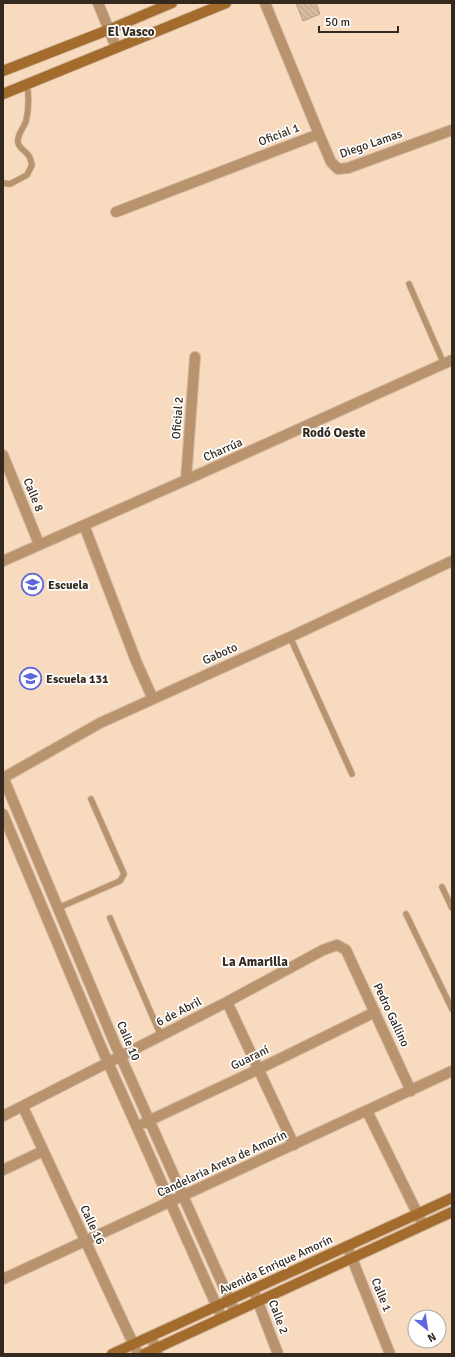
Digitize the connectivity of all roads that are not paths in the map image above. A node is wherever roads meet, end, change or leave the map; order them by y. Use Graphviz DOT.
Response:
graph roads {
  1 [pos="98,3"];
  2 [pos="172,3"];
  3 [pos="226,3"];
  4 [pos="265,3"];
  5 [pos="108,30"];
  6 [pos="116,47"];
  7 [pos="3,71"];
  8 [pos="27,84"];
  9 [pos="3,94"];
  10 [pos="452,130"];
  11 [pos="319,134"];
  12 [pos="3,183"];
  13 [pos="116,212"];
  14 [pos="409,284"];
  15 [pos="195,357"];
  16 [pos="448,362"];
  17 [pos="3,455"];
  18 [pos="5,468"];
  19 [pos="186,480"];
  20 [pos="84,525"];
  21 [pos="39,544"];
  22 [pos="452,560"];
  23 [pos="3,561"];
  24 [pos="290,637"];
  25 [pos="153,699"];
  26 [pos="352,774"];
  27 [pos="3,778"];
  28 [pos="91,799"];
  29 [pos="3,814"];
  30 [pos="442,888"];
  31 [pos="58,908"];
  32 [pos="452,908"];
  33 [pos="406,914"];
  34 [pos="110,918"];
  35 [pos="346,950"];
  36 [pos="227,1002"];
  37 [pos="452,1009"];
  38 [pos="375,1012"];
  39 [pos="161,1036"];
  40 [pos="121,1057"];
  41 [pos="108,1063"];
  42 [pos="259,1069"];
  43 [pos="452,1071"];
  44 [pos="411,1091"];
  45 [pos="23,1107"];
  46 [pos="367,1111"];
  47 [pos="3,1116"];
  48 [pos="149,1120"];
  49 [pos="136,1126"];
  50 [pos="294,1145"];
  51 [pos="44,1151"];
  52 [pos="3,1170"];
  53 [pos="183,1196"];
  54 [pos="452,1198"];
  55 [pos="170,1202"];
  56 [pos="452,1212"];
  57 [pos="418,1214"];
  58 [pos="423,1225"];
  59 [pos="86,1241"];
  60 [pos="347,1246"];
  61 [pos="352,1258"];
  62 [pos="3,1279"];
  63 [pos="253,1289"];
  64 [pos="230,1300"];
  65 [pos="258,1302"];
  66 [pos="217,1306"];
  67 [pos="235,1312"];
  68 [pos="222,1318"];
  69 [pos="150,1337"];
  70 [pos="133,1344"];
  71 [pos="157,1351"];
  72 [pos="112,1354"];
  73 [pos="138,1354"];
  74 [pos="144,1354"];
  75 [pos="278,1354"];
  76 [pos="390,1354"];
  1 -- 5 [label="street"];
  2 -- 5 [label="street"];
  3 -- 6 [label="street"];
  4 -- 11 [label="street, Oficial 1"];
  5 -- 6 [label="street"];
  5 -- 7 [label="street"];
  6 -- 8 [label="street"];
  8 -- 9 [label="street"];
  8 -- 12 [label="lane"];
  10 -- 11 [label="street, Diego Lamas"];
  11 -- 13 [label="street, Oficial 1"];
  14 -- 16 [label="lane"];
  15 -- 19 [label="street, Oficial 2"];
  16 -- 19 [label="street, Charrúa"];
  17 -- 18 [label="street, Calle 8"];
  18 -- 21 [label="street, Calle 8"];
  19 -- 20 [label="street, Charrúa"];
  20 -- 21 [label="street, Charrúa"];
  20 -- 25 [label="street"];
  21 -- 23 [label="street, Charrúa"];
  22 -- 24 [label="street, Gaboto"];
  24 -- 25 [label="street, Gaboto"];
  24 -- 26 [label="lane"];
  25 -- 27 [label="street, Gaboto"];
  27 -- 31 [label="street, Calle 10"];
  28 -- 31 [label="lane"];
  29 -- 41 [label="street"];
  30 -- 32 [label="lane"];
  31 -- 40 [label="street, Calle 10"];
  33 -- 37 [label="lane"];
  34 -- 39 [label="lane"];
  35 -- 36 [label="street, 6 de Abril"];
  35 -- 38 [label="street, Pedro Gallino"];
  36 -- 39 [label="street, 6 de Abril"];
  36 -- 42 [label="street"];
  38 -- 42 [label="street, Guaraní"];
  38 -- 44 [label="street, Pedro Gallino"];
  39 -- 40 [label="street, 6 de Abril"];
  40 -- 41 [label="street, 6 de Abril"];
  40 -- 48 [label="street, Calle 10"];
  41 -- 45 [label="street, 6 de Abril"];
  41 -- 49 [label="street"];
  42 -- 48 [label="street, Guaraní"];
  42 -- 50 [label="street"];
  43 -- 44 [label="street, Candelaria Areta de Amorín"];
  44 -- 46 [label="street, Candelaria Areta de Amorín"];
  45 -- 47 [label="street, 6 de Abril"];
  45 -- 51 [label="street, Calle 16"];
  46 -- 50 [label="street, Candelaria Areta de Amorín"];
  46 -- 57 [label="street"];
  48 -- 49 [label="street, Guaraní"];
  48 -- 53 [label="street, Calle 10"];
  49 -- 55 [label="street"];
  50 -- 53 [label="street, Candelaria Areta de Amorín"];
  51 -- 52 [label="street"];
  51 -- 59 [label="street, Calle 16"];
  53 -- 55 [label="street, Candelaria Areta de Amorín"];
  53 -- 64 [label="street, Calle 10"];
  54 -- 57 [label="street, Avenida Enrique Amorín"];
  55 -- 59 [label="street, Candelaria Areta de Amorín"];
  55 -- 66 [label="street"];
  56 -- 58 [label="street, Avenida Enrique Amorín"];
  57 -- 58 [label="street"];
  57 -- 60 [label="street, Avenida Enrique Amorín"];
  58 -- 61 [label="street, Avenida Enrique Amorín"];
  59 -- 62 [label="street, Candelaria Areta de Amorín"];
  59 -- 70 [label="street, Calle 16"];
  60 -- 61 [label="street, Calle 1"];
  60 -- 63 [label="street, Avenida Enrique Amorín"];
  61 -- 65 [label="street, Avenida Enrique Amorín"];
  61 -- 76 [label="street, Calle 1"];
  63 -- 64 [label="street, Avenida Enrique Amorín"];
  63 -- 65 [label="street, Calle 2"];
  64 -- 66 [label="street, Avenida Enrique Amorín"];
  64 -- 67 [label="street, Calle 10"];
  65 -- 67 [label="street, Avenida Enrique Amorín"];
  65 -- 75 [label="street, Calle 2"];
  66 -- 68 [label="street"];
  66 -- 69 [label="street, Avenida Enrique Amorín"];
  67 -- 68 [label="street, Avenida Enrique Amorín"];
  68 -- 71 [label="street, Avenida Enrique Amorín"];
  69 -- 70 [label="street, Avenida Enrique Amorín"];
  69 -- 71 [label="street"];
  70 -- 72 [label="street, Avenida Enrique Amorín"];
  70 -- 73 [label="street, Calle 16"];
  71 -- 74 [label="street, Avenida Enrique Amorín"];
}
